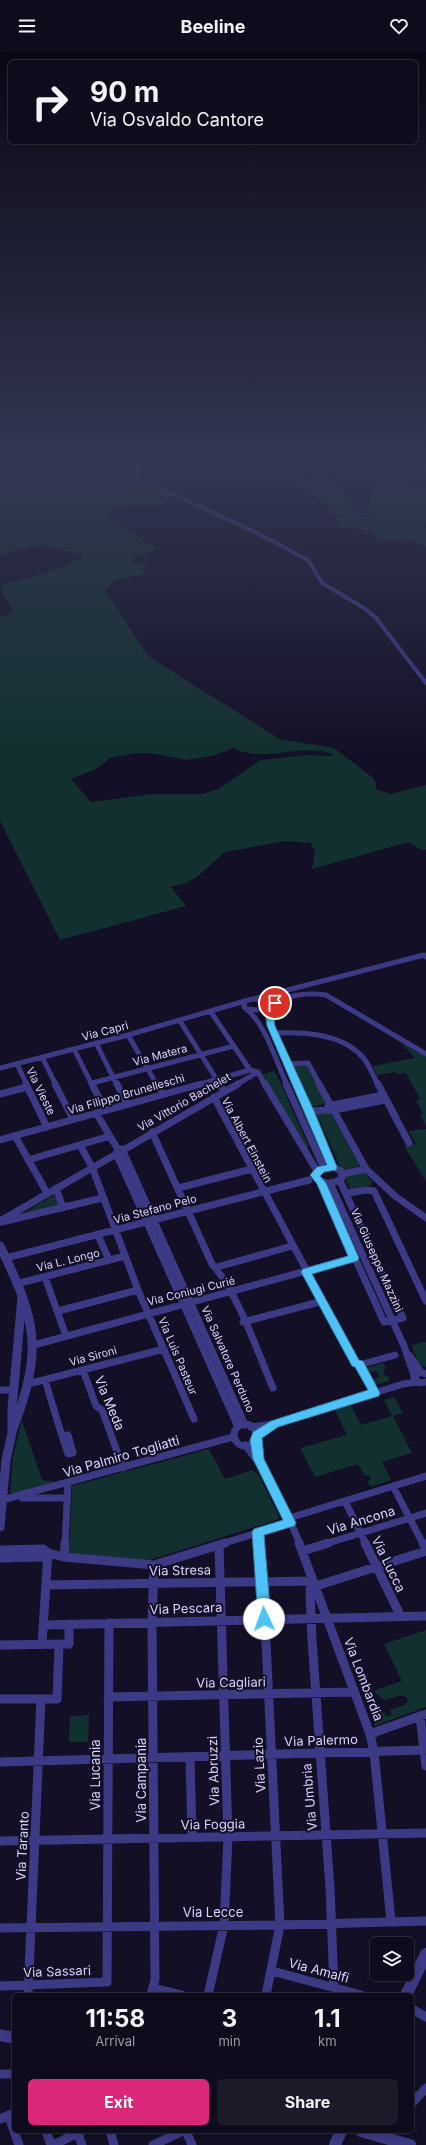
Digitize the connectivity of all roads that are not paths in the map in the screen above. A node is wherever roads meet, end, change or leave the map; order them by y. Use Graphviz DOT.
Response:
graph roads {
  1 [pos="309,562"];
  2 [pos="426,683"];
  3 [pos="425,956"];
  4 [pos="276,993"];
  5 [pos="255,999"];
  6 [pos="246,1006"];
  7 [pos="261,1006"];
  8 [pos="213,1011"];
  9 [pos="180,1021"];
  10 [pos="259,1024"];
  11 [pos="274,1033"];
  12 [pos="128,1035"];
  13 [pos="96,1044"];
  14 [pos="234,1046"];
  15 [pos="74,1049"];
  16 [pos="201,1054"];
  17 [pos="426,1054"];
  18 [pos="42,1057"];
  19 [pos="17,1064"];
  20 [pos="287,1064"];
  21 [pos="0,1068"];
  22 [pos="148,1068"];
  23 [pos="250,1070"];
  24 [pos="258,1072"];
  25 [pos="113,1078"];
  26 [pos="217,1079"];
  27 [pos="92,1083"];
  28 [pos="27,1087"];
  29 [pos="224,1091"];
  30 [pos="0,1094"];
  31 [pos="163,1094"];
  32 [pos="214,1097"];
  33 [pos="384,1098"];
  34 [pos="127,1104"];
  35 [pos="333,1108"];
  36 [pos="105,1110"];
  37 [pos="310,1111"];
  38 [pos="96,1113"];
  39 [pos="73,1119"];
  40 [pos="47,1127"];
  41 [pos="152,1132"];
  42 [pos="15,1136"];
  43 [pos="110,1136"];
  44 [pos="0,1140"];
  45 [pos="409,1143"];
  46 [pos="80,1145"];
  47 [pos="119,1151"];
  48 [pos="28,1160"];
  49 [pos="92,1167"];
  50 [pos="333,1167"];
  51 [pos="324,1168"];
  52 [pos="366,1169"];
  53 [pos="252,1170"];
  54 [pos="318,1177"];
  55 [pos="341,1177"];
  56 [pos="330,1183"];
  57 [pos="56,1188"];
  58 [pos="178,1188"];
  59 [pos="263,1191"];
  60 [pos="47,1193"];
  61 [pos="347,1193"];
  62 [pos="102,1198"];
  63 [pos="63,1208"];
  64 [pos="188,1211"];
  65 [pos="426,1211"];
  66 [pos="419,1213"];
  67 [pos="426,1218"];
  68 [pos="154,1220"];
  69 [pos="0,1221"];
  70 [pos="146,1222"];
  71 [pos="114,1230"];
  72 [pos="98,1235"];
  73 [pos="0,1246"];
  74 [pos="292,1246"];
  75 [pos="125,1256"];
  76 [pos="6,1258"];
  77 [pos="354,1258"];
  78 [pos="109,1260"];
  79 [pos="217,1267"];
  80 [pos="306,1272"];
  81 [pos="45,1277"];
  82 [pos="16,1284"];
  83 [pos="138,1290"];
  84 [pos="230,1293"];
  85 [pos="22,1297"];
  86 [pos="323,1301"];
  87 [pos="426,1301"];
  88 [pos="191,1303"];
  89 [pos="183,1305"];
  90 [pos="58,1311"];
  91 [pos="148,1313"];
  92 [pos="391,1320"];
  93 [pos="243,1322"];
  94 [pos="66,1336"];
  95 [pos="34,1345"];
  96 [pos="164,1349"];
  97 [pos="395,1355"];
  98 [pos="359,1364"];
  99 [pos="83,1370"];
  100 [pos="422,1378"];
  101 [pos="45,1380"];
  102 [pos="29,1383"];
  103 [pos="14,1386"];
  104 [pos="273,1388"];
  105 [pos="0,1390"];
  106 [pos="375,1393"];
  107 [pos="194,1419"];
  108 [pos="275,1424"];
  109 [pos="245,1426"];
  110 [pos="12,1433"];
  111 [pos="62,1436"];
  112 [pos="233,1437"];
  113 [pos="256,1438"];
  114 [pos="245,1445"];
  115 [pos="258,1459"];
  116 [pos="3,1460"];
  117 [pos="123,1468"];
  118 [pos="426,1476"];
  119 [pos="68,1483"];
  120 [pos="393,1486"];
  121 [pos="14,1498"];
  122 [pos="67,1498"];
  123 [pos="2,1500"];
  124 [pos="345,1501"];
  125 [pos="426,1513"];
  126 [pos="409,1518"];
  127 [pos="289,1521"];
  128 [pos="0,1527"];
  129 [pos="258,1532"];
  130 [pos="361,1533"];
  131 [pos="219,1545"];
  132 [pos="0,1550"];
  133 [pos="426,1550"];
  134 [pos="303,1551"];
  135 [pos="48,1553"];
  136 [pos="64,1557"];
  137 [pos="0,1558"];
  138 [pos="154,1565"];
  139 [pos="378,1566"];
  140 [pos="220,1582"];
  141 [pos="263,1582"];
  142 [pos="153,1583"];
  143 [pos="314,1584"];
  144 [pos="46,1585"];
  145 [pos="401,1616"];
  146 [pos="426,1616"];
  147 [pos="327,1617"];
  148 [pos="311,1618"];
  149 [pos="264,1619"];
  150 [pos="221,1620"];
  151 [pos="152,1622"];
  152 [pos="109,1623"];
  153 [pos="69,1624"];
  154 [pos="44,1625"];
  155 [pos="42,1644"];
  156 [pos="59,1644"];
  157 [pos="0,1645"];
  158 [pos="354,1692"];
  159 [pos="315,1693"];
  160 [pos="269,1694"];
  161 [pos="224,1695"];
  162 [pos="108,1697"];
  163 [pos="153,1697"];
  164 [pos="0,1699"];
  165 [pos="41,1699"];
  166 [pos="423,1715"];
  167 [pos="370,1734"];
  168 [pos="425,1750"];
  169 [pos="374,1752"];
  170 [pos="319,1754"];
  171 [pos="272,1755"];
  172 [pos="226,1756"];
  173 [pos="190,1757"];
  174 [pos="154,1758"];
  175 [pos="108,1759"];
  176 [pos="38,1761"];
  177 [pos="0,1762"];
  178 [pos="426,1766"];
  179 [pos="426,1833"];
  180 [pos="382,1834"];
  181 [pos="325,1835"];
  182 [pos="277,1836"];
  183 [pos="228,1837"];
  184 [pos="107,1838"];
  185 [pos="154,1838"];
  186 [pos="192,1838"];
  187 [pos="36,1841"];
  188 [pos="0,1842"];
  189 [pos="391,1921"];
  190 [pos="426,1921"];
  191 [pos="333,1923"];
  192 [pos="154,1925"];
  193 [pos="224,1925"];
  194 [pos="280,1925"];
  195 [pos="31,1927"];
  196 [pos="106,1927"];
  197 [pos="0,1928"];
  198 [pos="426,1954"];
  199 [pos="272,1970"];
  200 [pos="28,1985"];
  201 [pos="1,1986"];
  202 [pos="334,1988"];
  203 [pos="152,1991"];
  204 [pos="28,1993"];
  205 [pos="167,1993"];
  206 [pos="208,1993"];
  207 [pos="266,1993"];
  208 [pos="353,1993"];
  209 [pos="407,1993"];
  210 [pos="414,2010"];
  211 [pos="426,2018"];
  212 [pos="0,2035"];
  213 [pos="12,2038"];
  214 [pos="0,2074"];
  215 [pos="12,2074"];
  216 [pos="426,2088"];
  217 [pos="414,2101"];
  218 [pos="8,2116"];
  219 [pos="12,2126"];
  220 [pos="15,2133"];
  221 [pos="47,2133"];
  222 [pos="77,2133"];
  223 [pos="79,2133"];
  224 [pos="111,2133"];
  225 [pos="179,2133"];
  226 [pos="187,2133"];
  227 [pos="340,2133"];
  228 [pos="383,2134"];
  229 [pos="18,2145"];
  230 [pos="52,2145"];
  231 [pos="82,2145"];
  232 [pos="114,2145"];
  233 [pos="154,2145"];
  234 [pos="192,2145"];
  235 [pos="335,2145"];
  236 [pos="410,2145"];
  1 -- 2 [label="street"];
  3 -- 4 [label="street, Via Capri"];
  4 -- 5 [label="street, Via Capri"];
  4 -- 7 [label="street, Via Capri"];
  5 -- 6 [label="street, Via Capri"];
  5 -- 7 [label="street"];
  6 -- 7 [label="street, Via Capri"];
  6 -- 8 [label="street, Via Capri"];
  6 -- 10 [label="street"];
  7 -- 10 [label="street"];
  8 -- 9 [label="street, Via Capri"];
  8 -- 14 [label="street"];
  9 -- 12 [label="street, Via Capri"];
  9 -- 16 [label="street"];
  10 -- 51 [label="street"];
  11 -- 17 [label="street"];
  11 -- 20 [label="street"];
  11 -- 33 [label="street"];
  12 -- 13 [label="street, Via Capri"];
  12 -- 22 [label="street"];
  13 -- 15 [label="street, Via Capri"];
  13 -- 25 [label="street"];
  14 -- 16 [label="street, Via Matera"];
  14 -- 23 [label="street"];
  15 -- 18 [label="street, Via Capri"];
  15 -- 27 [label="street"];
  16 -- 22 [label="street, Via Matera"];
  16 -- 26 [label="street"];
  18 -- 19 [label="street, Via Capri"];
  18 -- 39 [label="street"];
  19 -- 21 [label="street, Via Capri"];
  19 -- 28 [label="street, Via Vieste"];
  20 -- 35 [label="street"];
  20 -- 37 [label="street"];
  22 -- 25 [label="street, Via Matera"];
  22 -- 31 [label="street"];
  23 -- 24 [label="street, Via Filippo Brunelleschi"];
  23 -- 26 [label="street, Via Filippo Brunelleschi"];
  24 -- 29 [label="street, Via Vittorio Bachelet"];
  24 -- 54 [label="street"];
  25 -- 27 [label="street, Via Matera"];
  25 -- 34 [label="street"];
  26 -- 29 [label="street"];
  26 -- 31 [label="street, Via Filippo Brunelleschi"];
  27 -- 36 [label="street"];
  28 -- 30 [label="street"];
  28 -- 40 [label="street, Via Vieste"];
  29 -- 32 [label="street, Via Vittorio Bachelet"];
  31 -- 34 [label="street, Via Filippo Brunelleschi"];
  32 -- 41 [label="street, Via Vittorio Bachelet"];
  32 -- 53 [label="street, Via Albert Einstein"];
  33 -- 35 [label="street"];
  33 -- 45 [label="street"];
  34 -- 36 [label="street, Via Filippo Brunelleschi"];
  35 -- 37 [label="street"];
  35 -- 52 [label="street"];
  36 -- 38 [label="street, Via Filippo Brunelleschi"];
  37 -- 50 [label="street"];
  38 -- 39 [label="street, Via Filippo Brunelleschi"];
  38 -- 43 [label="street"];
  39 -- 40 [label="street, Via Filippo Brunelleschi"];
  40 -- 42 [label="street, Via Filippo Brunelleschi"];
  41 -- 47 [label="street, Via Vittorio Bachelet"];
  41 -- 58 [label="street"];
  42 -- 44 [label="street, Via Filippo Brunelleschi"];
  42 -- 48 [label="street"];
  43 -- 46 [label="street"];
  43 -- 47 [label="street"];
  46 -- 48 [label="street"];
  46 -- 49 [label="street, Via Luis Pasteur"];
  47 -- 49 [label="street, Via Vittorio Bachelet"];
  47 -- 68 [label="street, Via Salvatore Perduno"];
  47 -- 70 [label="street, Via Salvatore Perduno"];
  48 -- 60 [label="street"];
  49 -- 57 [label="street, Via Vittorio Bachelet"];
  49 -- 62 [label="street, Via Luis Pasteur"];
  50 -- 51 [label="street, Via Stefano Pelo"];
  50 -- 55 [label="street"];
  51 -- 54 [label="street, Via Stefano Pelo"];
  52 -- 55 [label="street"];
  52 -- 66 [label="street"];
  53 -- 58 [label="street"];
  53 -- 59 [label="street, Via Albert Einstein"];
  54 -- 56 [label="street"];
  54 -- 59 [label="street, Via Stefano Pelo"];
  54 -- 77 [label="street"];
  55 -- 56 [label="street"];
  55 -- 61 [label="street"];
  56 -- 92 [label="street, Via Giuseppe Mazzini"];
  57 -- 60 [label="street, Via Vittorio Bachelet"];
  57 -- 63 [label="street"];
  58 -- 64 [label="street"];
  59 -- 64 [label="street, Via Stefano Pelo"];
  59 -- 74 [label="street, Via Albert Einstein"];
  60 -- 69 [label="street, Via Vittorio Bachelet"];
  61 -- 87 [label="street"];
  61 -- 92 [label="street"];
  62 -- 63 [label="street"];
  62 -- 71 [label="street, Via Luis Pasteur"];
  63 -- 69 [label="street"];
  64 -- 68 [label="street, Via Stefano Pelo"];
  64 -- 79 [label="street"];
  65 -- 66 [label="street"];
  66 -- 67 [label="street"];
  68 -- 70 [label="street, Via Stefano Pelo"];
  68 -- 88 [label="street, Via Salvatore Perduno"];
  70 -- 71 [label="street, Via Stefano Pelo"];
  70 -- 89 [label="street, Via Salvatore Perduno"];
  71 -- 72 [label="street, Via Stefano Pelo"];
  71 -- 75 [label="street, Via Luis Pasteur"];
  72 -- 76 [label="street, Via Stefano Pelo"];
  72 -- 78 [label="street"];
  73 -- 76 [label="street"];
  74 -- 79 [label="street"];
  74 -- 80 [label="street, Via Albert Einstein"];
  75 -- 78 [label="street, Via L. Longo"];
  75 -- 83 [label="street, Via Luis Pasteur"];
  76 -- 82 [label="street"];
  77 -- 80 [label="street, Via Coniugi Curié"];
  77 -- 92 [label="street"];
  78 -- 81 [label="street, Via L. Longo"];
  79 -- 84 [label="street"];
  80 -- 84 [label="street, Via Coniugi Curié"];
  80 -- 86 [label="street, Via Albert Einstein"];
  81 -- 82 [label="street, Via L. Longo"];
  81 -- 90 [label="street"];
  82 -- 85 [label="street"];
  83 -- 90 [label="street"];
  83 -- 91 [label="street, Via Luis Pasteur"];
  84 -- 88 [label="street, Via Coniugi Curié"];
  84 -- 93 [label="street"];
  85 -- 95 [label="street"];
  85 -- 103 [label="street"];
  86 -- 93 [label="street"];
  86 -- 98 [label="street, Via Albert Einstein"];
  88 -- 89 [label="street, Via Coniugi Curié"];
  88 -- 109 [label="street, Via Salvatore Perduno"];
  89 -- 91 [label="street, Via Coniugi Curié"];
  89 -- 109 [label="street, Via Salvatore Perduno"];
  90 -- 94 [label="street"];
  91 -- 94 [label="street, Via Coniugi Curié"];
  91 -- 96 [label="street, Via Luis Pasteur"];
  92 -- 100 [label="street, Via Giuseppe Mazzini"];
  93 -- 104 [label="street"];
  94 -- 95 [label="street, Via Coniugi Curié"];
  95 -- 102 [label="street"];
  96 -- 99 [label="street, Via Sironi"];
  96 -- 107 [label="street, Via Luis Pasteur"];
  97 -- 98 [label="street"];
  98 -- 106 [label="street, Via Albert Einstein"];
  99 -- 101 [label="street, Via Sironi"];
  99 -- 117 [label="street, Via Meda"];
  100 -- 106 [label="street"];
  101 -- 102 [label="street, Via Sironi"];
  101 -- 111 [label="street"];
  102 -- 103 [label="street, Via Sironi"];
  102 -- 110 [label="street"];
  103 -- 105 [label="street, Via Sironi"];
  103 -- 110 [label="street"];
  106 -- 108 [label="street"];
  108 -- 109 [label="street"];
  108 -- 113 [label="street"];
  109 -- 112 [label="street"];
  109 -- 113 [label="street"];
  110 -- 116 [label="street"];
  112 -- 114 [label="street"];
  112 -- 117 [label="street, Via Palmiro Togliatti"];
  113 -- 114 [label="street"];
  113 -- 115 [label="street, Via Lombardia"];
  114 -- 115 [label="street, Via Lombardia"];
  115 -- 127 [label="street, Via Lombardia"];
  116 -- 123 [label="street"];
  117 -- 119 [label="street, Via Palmiro Togliatti"];
  118 -- 120 [label="street"];
  119 -- 121 [label="street, Via Palmiro Togliatti"];
  119 -- 122 [label="street"];
  120 -- 124 [label="street"];
  120 -- 126 [label="street"];
  121 -- 122 [label="street, Via Palmiro Togliatti"];
  121 -- 123 [label="street, Via Palmiro Togliatti"];
  122 -- 136 [label="street"];
  123 -- 128 [label="street"];
  124 -- 127 [label="street"];
  124 -- 130 [label="street, Via Lucca"];
  125 -- 126 [label="street, Via Ancona"];
  126 -- 130 [label="street, Via Ancona"];
  126 -- 133 [label="street"];
  127 -- 129 [label="street"];
  127 -- 134 [label="street, Via Lombardia"];
  129 -- 131 [label="street"];
  129 -- 141 [label="street, Via Lazio"];
  130 -- 134 [label="street, Via Ancona"];
  130 -- 139 [label="street, Via Lucca"];
  131 -- 138 [label="street"];
  131 -- 140 [label="street, Via Abruzzi"];
  132 -- 135 [label="street"];
  133 -- 139 [label="street, Via Stresa"];
  134 -- 143 [label="street, Via Lombardia"];
  135 -- 136 [label="street"];
  135 -- 137 [label="street"];
  135 -- 144 [label="street"];
  136 -- 138 [label="street"];
  138 -- 142 [label="street, Via Campania"];
  139 -- 143 [label="street, Via Stresa"];
  139 -- 145 [label="street, Via Lucca"];
  140 -- 141 [label="street, Via Stresa"];
  140 -- 142 [label="street, Via Stresa"];
  140 -- 150 [label="street, Via Abruzzi"];
  141 -- 143 [label="street, Via Stresa"];
  141 -- 149 [label="street, Via Lazio"];
  142 -- 144 [label="street, Via Stresa"];
  142 -- 151 [label="street, Via Campania"];
  143 -- 147 [label="street, Via Lombardia"];
  143 -- 148 [label="street, Via Umbria"];
  144 -- 154 [label="street"];
  145 -- 146 [label="street, Via Pescara"];
  145 -- 147 [label="street, Via Pescara"];
  147 -- 148 [label="street, Via Pescara"];
  147 -- 158 [label="street, Via Lombardia"];
  148 -- 149 [label="street, Via Pescara"];
  148 -- 159 [label="street, Via Umbria"];
  149 -- 150 [label="street, Via Pescara"];
  149 -- 160 [label="street, Via Lazio"];
  150 -- 151 [label="street, Via Pescara"];
  150 -- 161 [label="street, Via Abruzzi"];
  151 -- 152 [label="street, Via Pescara"];
  151 -- 163 [label="street, Via Campania"];
  152 -- 153 [label="street, Via Pescara"];
  152 -- 162 [label="street, Via Lucania"];
  153 -- 154 [label="street, Via Pescara"];
  153 -- 156 [label="street"];
  154 -- 155 [label="street"];
  155 -- 156 [label="street"];
  155 -- 157 [label="street"];
  156 -- 165 [label="street"];
  158 -- 159 [label="street, Via Cagliari"];
  158 -- 167 [label="street, Via Lombardia"];
  159 -- 160 [label="street, Via Cagliari"];
  159 -- 170 [label="street, Via Umbria"];
  160 -- 161 [label="street, Via Cagliari"];
  160 -- 171 [label="street, Via Lazio"];
  161 -- 163 [label="street, Via Cagliari"];
  161 -- 172 [label="street, Via Abruzzi"];
  162 -- 163 [label="street, Via Cagliari"];
  162 -- 175 [label="street, Via Lucania"];
  163 -- 174 [label="street, Via Campania"];
  164 -- 165 [label="street"];
  165 -- 176 [label="street, Via Taranto"];
  166 -- 167 [label="street"];
  166 -- 168 [label="street"];
  167 -- 169 [label="street, Via Lombardia"];
  168 -- 169 [label="street, Via Palermo"];
  168 -- 178 [label="street"];
  169 -- 170 [label="street, Via Palermo"];
  169 -- 180 [label="street, Via Lombardia"];
  170 -- 171 [label="street, Via Palermo"];
  170 -- 181 [label="street, Via Umbria"];
  171 -- 172 [label="street, Via Palermo"];
  171 -- 182 [label="street, Via Lazio"];
  172 -- 173 [label="street, Via Palermo"];
  172 -- 183 [label="street, Via Abruzzi"];
  173 -- 174 [label="street, Via Palermo"];
  173 -- 186 [label="street"];
  174 -- 175 [label="street, Via Palermo"];
  174 -- 185 [label="street, Via Campania"];
  175 -- 176 [label="street, Via Palermo"];
  175 -- 184 [label="street, Via Lucania"];
  176 -- 177 [label="street, Via Palermo"];
  176 -- 187 [label="street, Via Taranto"];
  179 -- 180 [label="street, Via Foggia"];
  180 -- 181 [label="street, Via Foggia"];
  180 -- 189 [label="street, Via Lombardia"];
  181 -- 182 [label="street, Via Foggia"];
  181 -- 191 [label="street, Via Umbria"];
  182 -- 183 [label="street, Via Foggia"];
  182 -- 194 [label="street, Via Lazio"];
  183 -- 186 [label="street, Via Foggia"];
  183 -- 193 [label="street, Via Abruzzi"];
  184 -- 185 [label="street, Via Foggia"];
  184 -- 187 [label="street, Via Foggia"];
  184 -- 196 [label="street, Via Lucania"];
  185 -- 186 [label="street, Via Foggia"];
  185 -- 192 [label="street, Via Campania"];
  187 -- 188 [label="street, Via Foggia"];
  187 -- 195 [label="street, Via Taranto"];
  189 -- 190 [label="street, Via Lecce"];
  189 -- 191 [label="street, Via Lecce"];
  191 -- 194 [label="street, Via Lecce"];
  191 -- 202 [label="street, Via Umbria"];
  192 -- 193 [label="street, Via Lecce"];
  192 -- 196 [label="street, Via Lecce"];
  192 -- 203 [label="street, Via Campania"];
  193 -- 194 [label="street, Via Lecce"];
  193 -- 206 [label="street, Via Abruzzi"];
  194 -- 199 [label="street, Via Lazio"];
  195 -- 196 [label="street, Via Lecce"];
  195 -- 197 [label="street, Via Lecce"];
  195 -- 200 [label="street, Via Taranto"];
  196 -- 200 [label="street, Via Sassari"];
  198 -- 209 [label="street"];
  199 -- 202 [label="street, Via Amalfi"];
  199 -- 207 [label="street, Via Lazio"];
  200 -- 201 [label="street, Via Sassari"];
  200 -- 204 [label="street, Via Taranto"];
  202 -- 208 [label="street, Via Amalfi"];
  203 -- 205 [label="street"];
  210 -- 211 [label="street"];
  212 -- 213 [label="street"];
  214 -- 215 [label="street"];
  216 -- 217 [label="street"];
  218 -- 219 [label="street"];
  220 -- 229 [label="street"];
  221 -- 230 [label="street"];
  222 -- 230 [label="street"];
  223 -- 231 [label="street"];
  224 -- 232 [label="street"];
  225 -- 233 [label="street"];
  226 -- 234 [label="street"];
  227 -- 235 [label="street"];
  228 -- 236 [label="street"];
}
